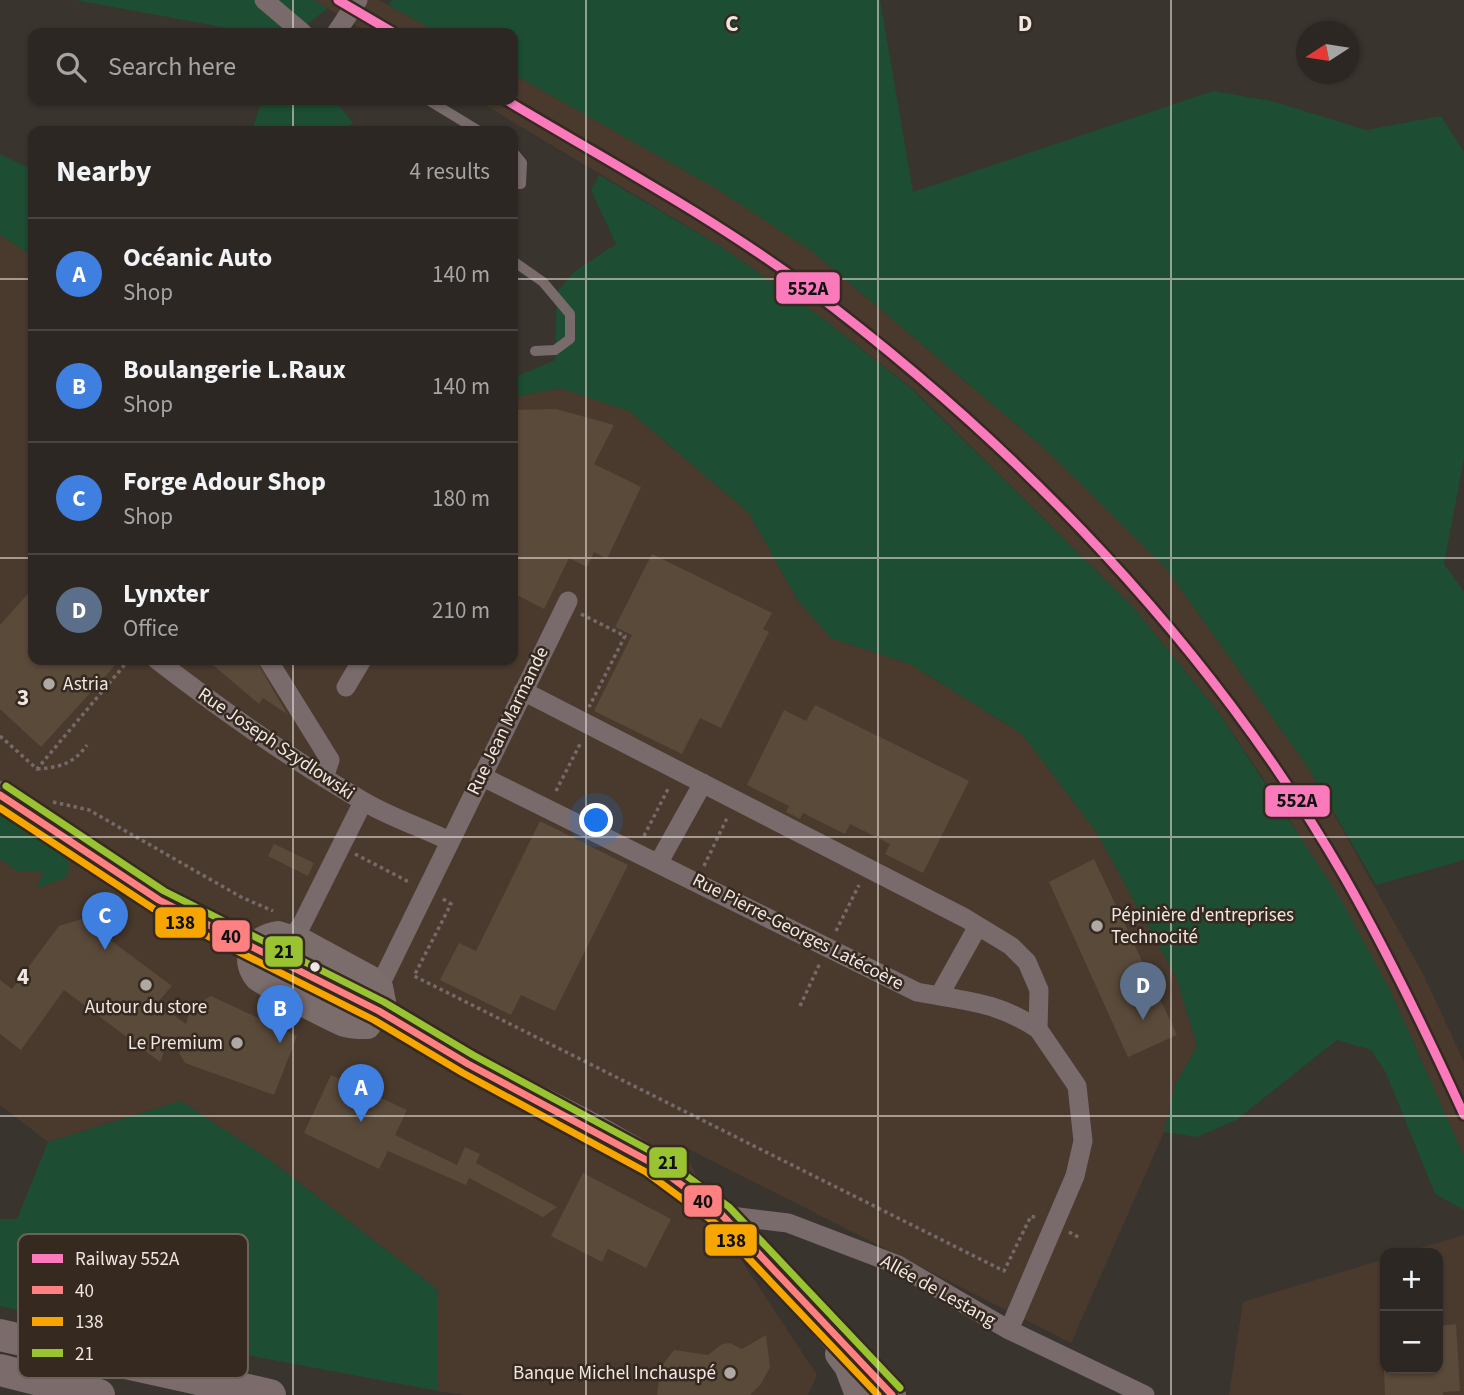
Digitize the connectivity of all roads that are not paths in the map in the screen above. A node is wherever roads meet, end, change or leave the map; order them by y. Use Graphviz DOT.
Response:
graph roads {
  1 [pos="264,0"];
  2 [pos="358,0"];
  3 [pos="297,28"];
  4 [pos="339,28"];
  5 [pos="436,105"];
  6 [pos="471,126"];
  7 [pos="518,158"];
  8 [pos="518,184"];
  9 [pos="518,264"];
  10 [pos="534,351"];
  11 [pos="572,606"];
  12 [pos="164,665"];
  13 [pos="271,665"];
  14 [pos="359,665"];
  15 [pos="346,687"];
  16 [pos="523,691"];
  17 [pos="481,776"];
  18 [pos="324,778"];
  19 [pos="703,783"];
  20 [pos="0,795"];
  21 [pos="363,802"];
  22 [pos="449,841"];
  23 [pos="659,862"];
  24 [pos="978,926"];
  25 [pos="291,937"];
  26 [pos="252,949"];
  27 [pos="939,996"];
  28 [pos="379,999"];
  29 [pos="1038,1029"];
  30 [pos="722,1215"];
  31 [pos="784,1278"];
  32 [pos="1009,1330"];
  33 [pos="0,1335"];
  34 [pos="18,1339"];
  35 [pos="848,1366"];
  36 [pos="0,1370"];
  37 [pos="18,1375"];
  38 [pos="32,1378"];
  39 [pos="194,1378"];
  40 [pos="99,1395"];
  41 [pos="270,1395"];
  42 [pos="859,1395"];
  43 [pos="867,1395"];
  44 [pos="892,1395"];
  45 [pos="1145,1395"];
  1 -- 3 [label="street"];
  2 -- 4 [label="street"];
  5 -- 6 [label="lane"];
  7 -- 8 [label="lane"];
  9 -- 10 [label="lane"];
  11 -- 16 [label="street, Rue Jean Marmande"];
  12 -- 18 [label="street, Rue Joseph Szydlowski"];
  13 -- 18 [label="street"];
  14 -- 15 [label="street"];
  16 -- 17 [label="street, Rue Jean Marmande"];
  16 -- 19 [label="street"];
  17 -- 22 [label="street, Rue Jean Marmande"];
  17 -- 23 [label="street, Rue Pierre-Georges Latécoère"];
  18 -- 21 [label="street, Rue Joseph Szydlowski"];
  19 -- 23 [label="street"];
  19 -- 24 [label="street"];
  20 -- 26 [label="main road"];
  21 -- 22 [label="street"];
  21 -- 25 [label="street"];
  22 -- 28 [label="street, Rue Jean Marmande"];
  23 -- 27 [label="street, Rue Pierre-Georges Latécoère"];
  24 -- 27 [label="street"];
  24 -- 29 [label="street"];
  25 -- 26 [label="main road"];
  25 -- 28 [label="main road"];
  26 -- 28 [label="main road"];
  27 -- 29 [label="street, Rue Pierre-Georges Latécoère"];
  28 -- 30 [label="main road"];
  29 -- 32 [label="street, Rue Pierre-Georges Latécoère"];
  30 -- 31 [label="main road"];
  30 -- 32 [label="street, Allée de Lestang"];
  31 -- 35 [label="main road"];
  31 -- 44 [label="main road"];
  32 -- 45 [label="street, Allée de Lestang"];
  33 -- 34 [label="main road"];
  35 -- 42 [label="main road"];
  35 -- 43 [label="lane"];
  36 -- 37 [label="main road"];
  38 -- 40 [label="main road"];
  39 -- 41 [label="main road"];
}
